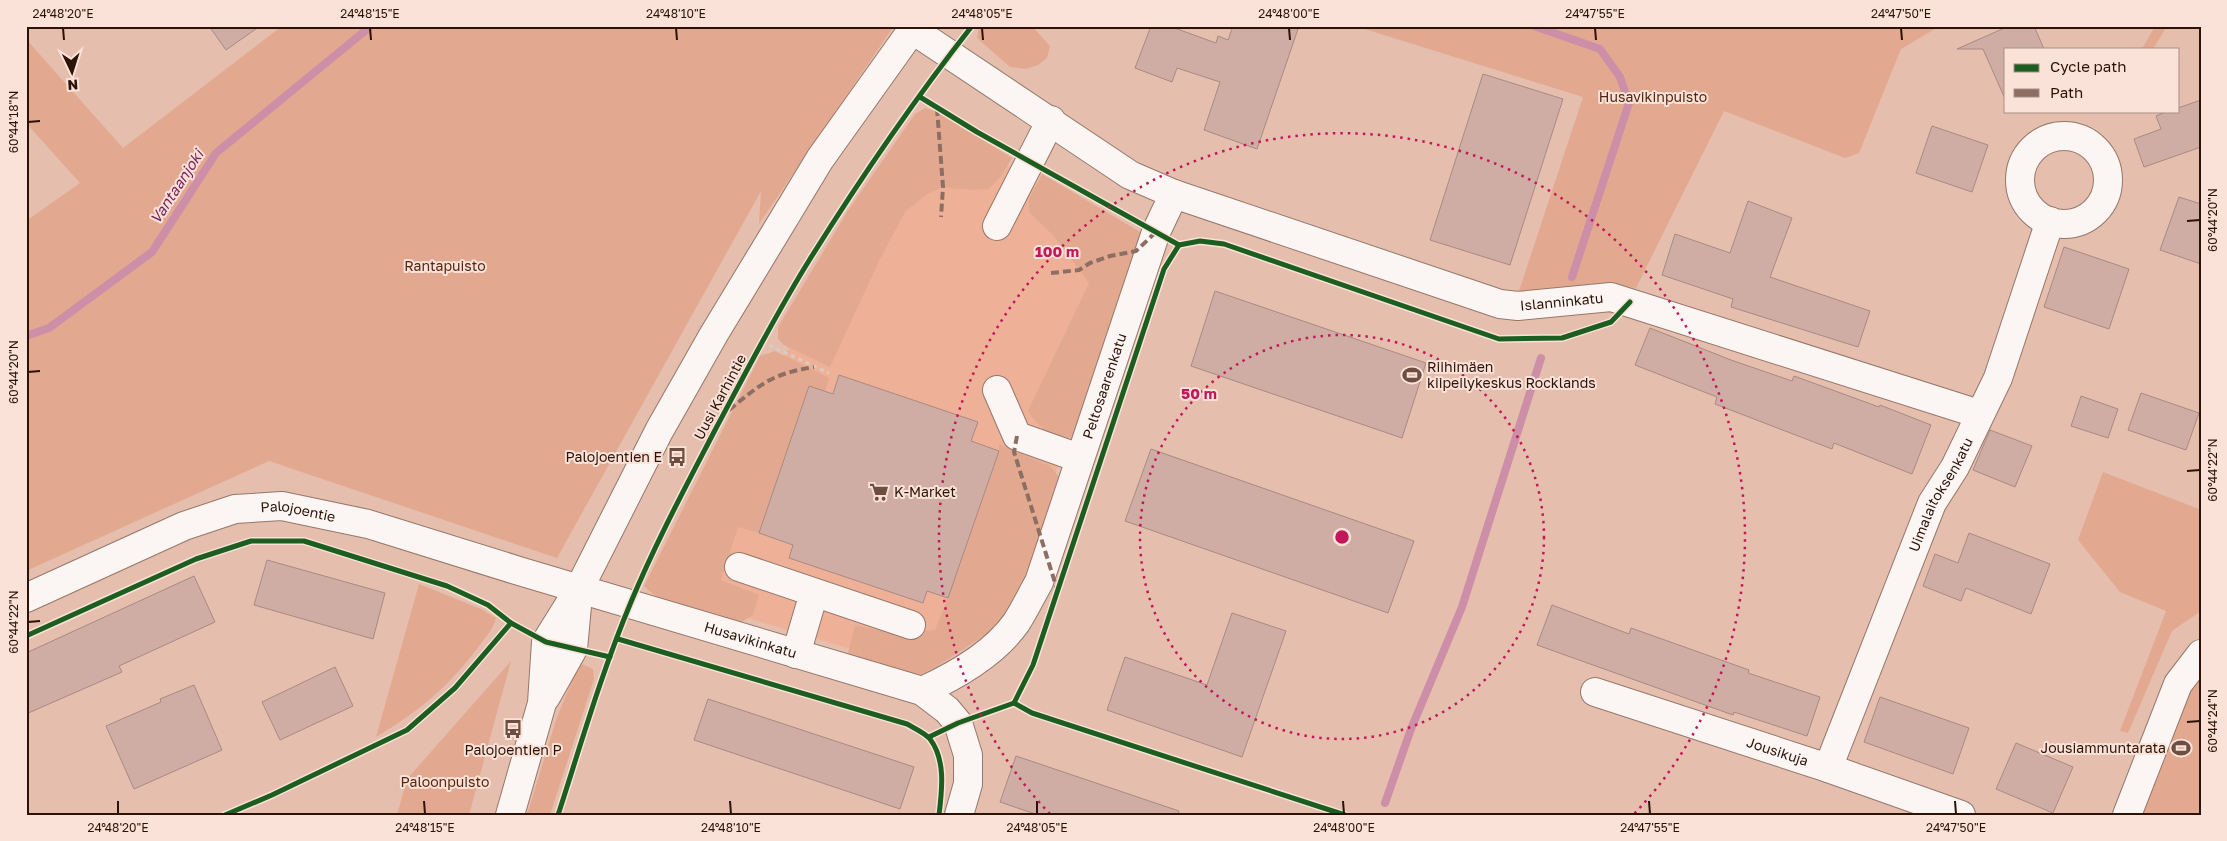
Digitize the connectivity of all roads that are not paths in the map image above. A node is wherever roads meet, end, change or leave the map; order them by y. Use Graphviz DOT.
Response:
graph roads {
  1 [pos="914,28"];
  2 [pos="1051,120"];
  3 [pos="1174,194"];
  4 [pos="2050,221"];
  5 [pos="997,226"];
  6 [pos="997,390"];
  7 [pos="1979,414"];
  8 [pos="1079,458"];
  9 [pos="739,567"];
  10 [pos="579,589"];
  11 [pos="814,593"];
  12 [pos="26,598"];
  13 [pos="911,625"];
  14 [pos="796,654"];
  15 [pos="2201,654"];
  16 [pos="922,691"];
  17 [pos="1595,692"];
  18 [pos="1828,768"];
  19 [pos="510,815"];
  20 [pos="959,815"];
  21 [pos="1961,815"];
  22 [pos="2128,815"];
  1 -- 2 [label="street"];
  1 -- 10 [label="street"];
  2 -- 3 [label="street"];
  2 -- 5 [label="street"];
  3 -- 7 [label="street, Islanninkatu"];
  3 -- 8 [label="street, Peltosaarenkatu"];
  4 -- 7 [label="street, Uimalaitoksenkatu"];
  6 -- 8 [label="street"];
  7 -- 18 [label="street, Uimalaitoksenkatu"];
  8 -- 16 [label="street, Peltosaarenkatu"];
  9 -- 11 [label="street"];
  10 -- 12 [label="street, Palojoentie"];
  10 -- 14 [label="street, Husavikinkatu"];
  10 -- 19 [label="street"];
  11 -- 13 [label="street"];
  11 -- 14 [label="street"];
  14 -- 16 [label="street, Husavikinkatu"];
  15 -- 22 [label="street"];
  16 -- 20 [label="street"];
  17 -- 18 [label="street, Jousikuja"];
  18 -- 21 [label="street, Jousikuja"];
}
